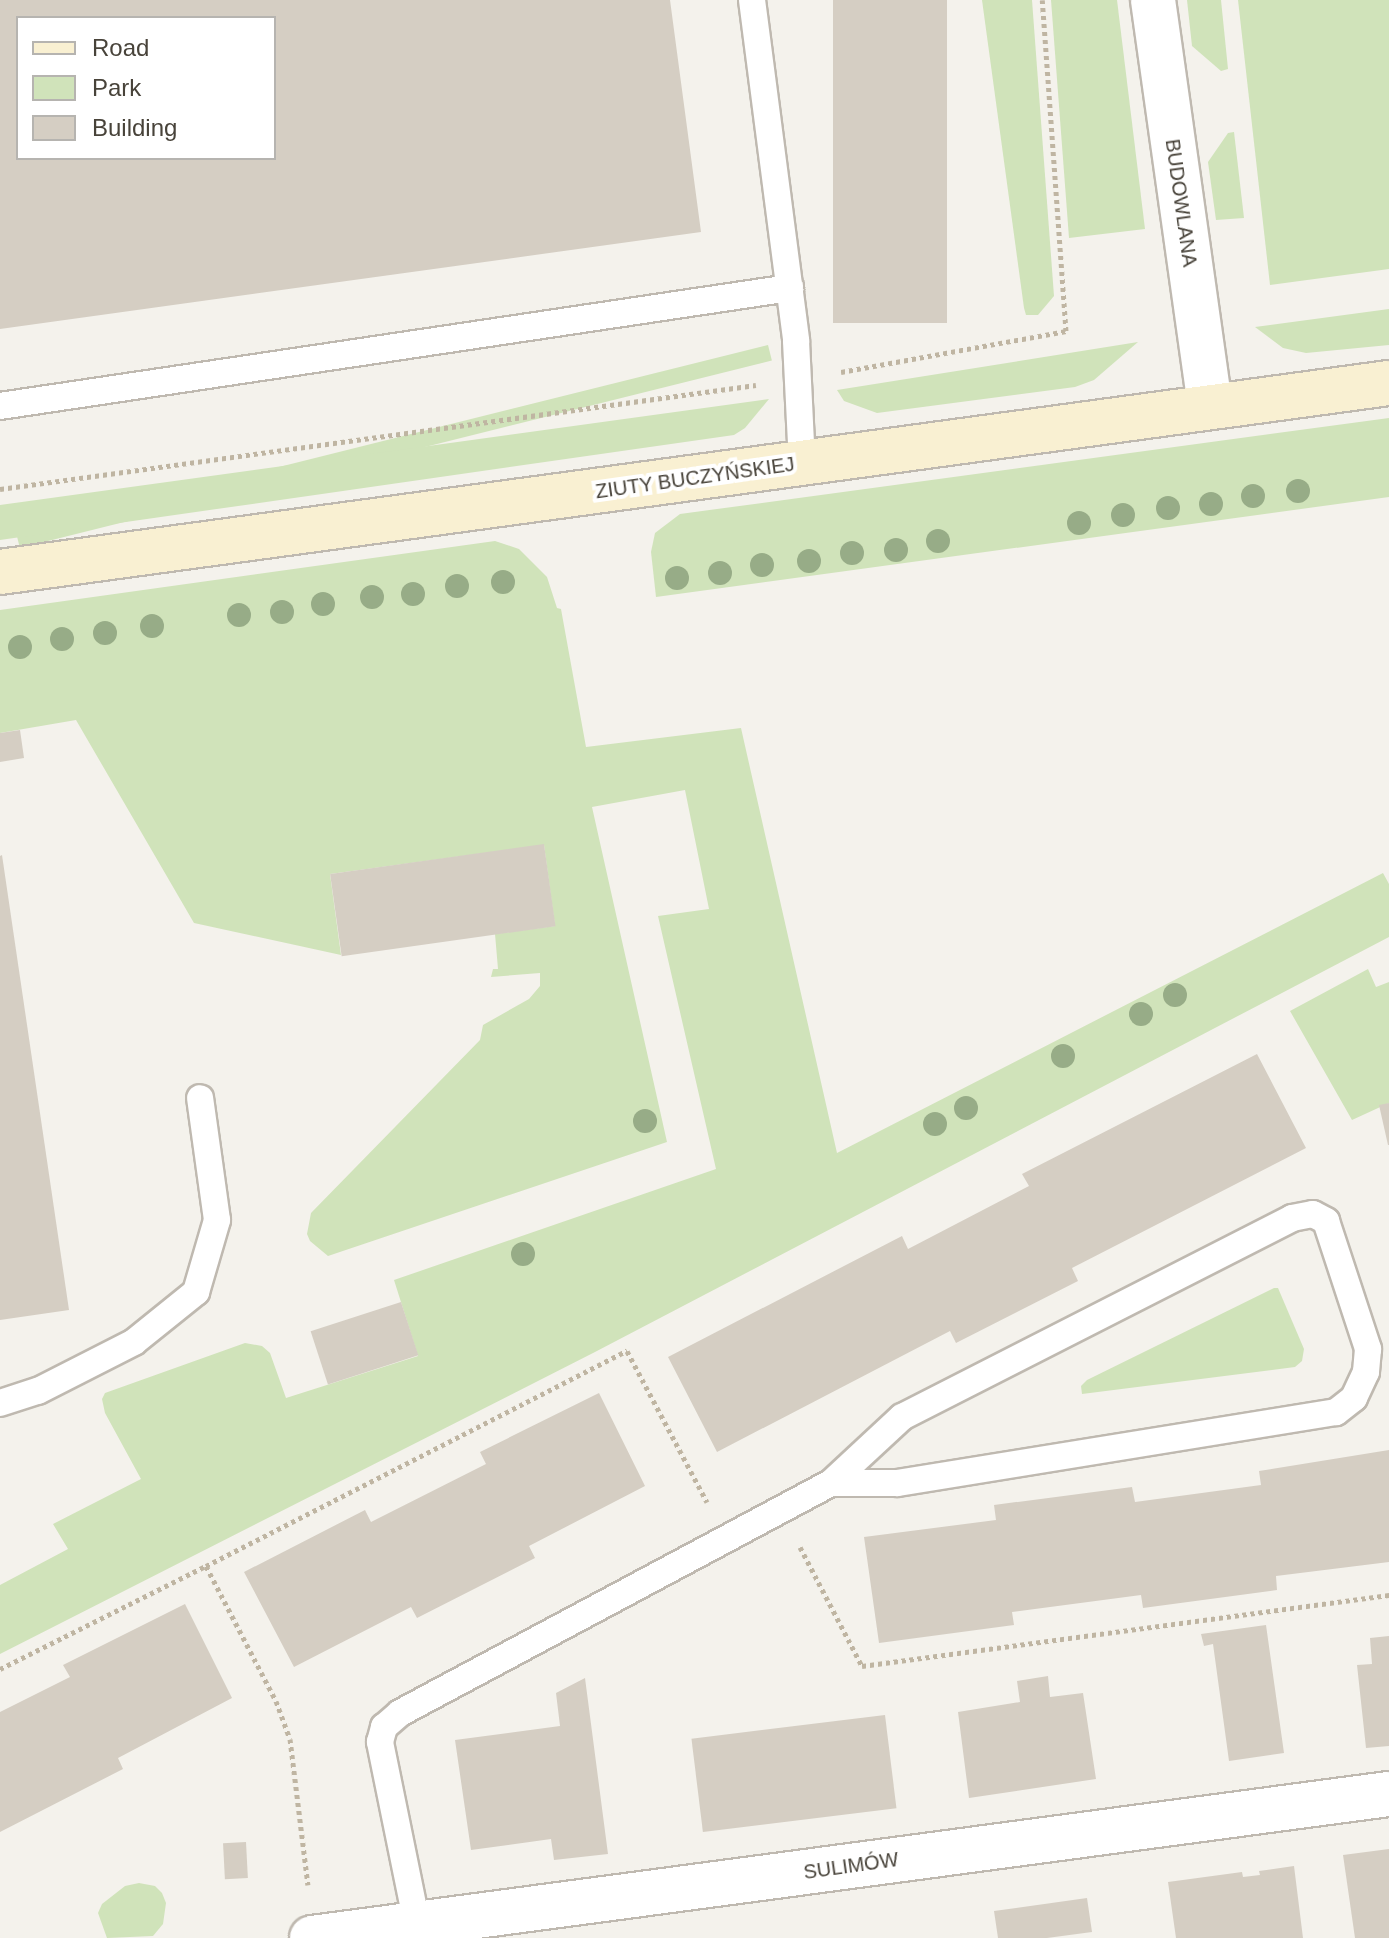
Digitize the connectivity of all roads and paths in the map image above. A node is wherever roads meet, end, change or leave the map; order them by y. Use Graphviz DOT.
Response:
graph roads {
  1 [pos="752,0"];
  2 [pos="1042,0"];
  3 [pos="1153,0"];
  4 [pos="790,288"];
  5 [pos="799,379"];
  6 [pos="1389,383"];
  7 [pos="0,406"];
  8 [pos="1210,406"];
  9 [pos="802,464"];
  10 [pos="0,489"];
  11 [pos="0,572"];
  12 [pos="200,1098"];
  13 [pos="0,1403"];
  14 [pos="831,1483"];
  15 [pos="781,1511"];
  16 [pos="727,1540"];
  17 [pos="206,1566"];
  18 [pos="1389,1595"];
  19 [pos="0,1669"];
  20 [pos="1389,1794"];
  21 [pos="417,1924"];
  22 [pos="313,1938"];
  1 -- 4 [label="lane"];
  2 -- 5 [label="path"];
  3 -- 8 [label="street, BUDOWLANA"];
  4 -- 5 [label="lane"];
  4 -- 7 [label="lane"];
  5 -- 9 [label="lane"];
  5 -- 10 [label="path"];
  6 -- 8 [label="main road, ZIUTY BUCZYŃSKIEJ"];
  8 -- 9 [label="main road, ZIUTY BUCZYŃSKIEJ"];
  9 -- 11 [label="main road, ZIUTY BUCZYŃSKIEJ"];
  12 -- 13 [label="lane"];
  14 -- 14 [label="lane"];
  14 -- 15 [label="lane"];
  15 -- 16 [label="lane"];
  15 -- 18 [label="path"];
  16 -- 17 [label="path"];
  16 -- 21 [label="lane"];
  17 -- 19 [label="path"];
  17 -- 22 [label="path"];
  20 -- 21 [label="street, SULIMÓW"];
  21 -- 22 [label="street, SULIMÓW"];
}
